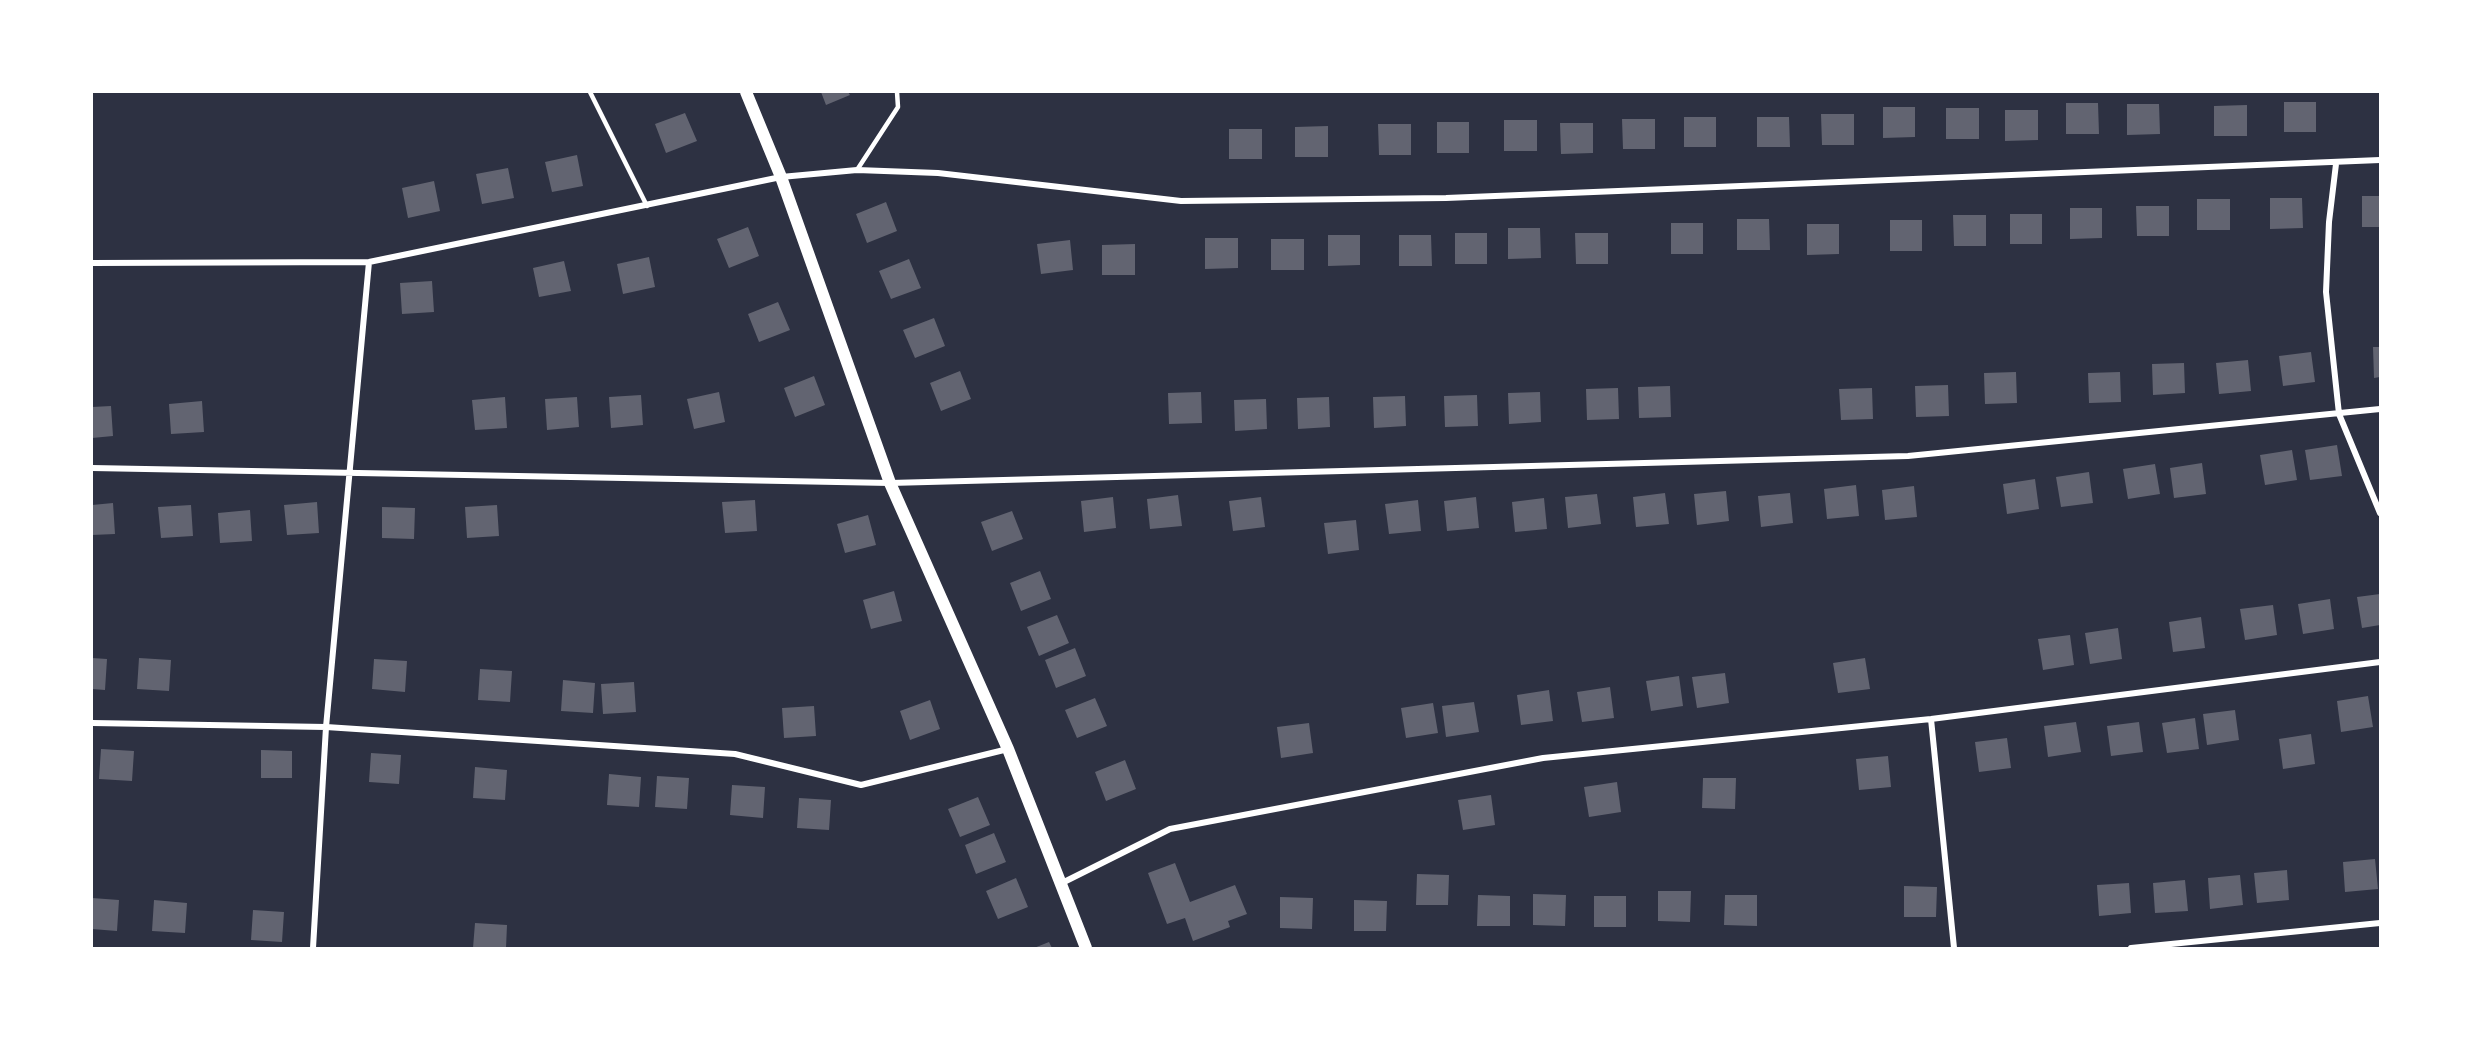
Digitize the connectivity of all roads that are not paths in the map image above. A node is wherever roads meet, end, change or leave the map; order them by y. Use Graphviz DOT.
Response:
graph roads {
  1 [pos="590,92"];
  2 [pos="746,92"];
  3 [pos="897,92"];
  4 [pos="2380,160"];
  5 [pos="2336,164"];
  6 [pos="857,170"];
  7 [pos="781,177"];
  8 [pos="647,206"];
  9 [pos="369,262"];
  10 [pos="92,263"];
  11 [pos="2380,410"];
  12 [pos="2339,414"];
  13 [pos="92,468"];
  14 [pos="352,471"];
  15 [pos="890,483"];
  16 [pos="2380,513"];
  17 [pos="2380,662"];
  18 [pos="1931,719"];
  19 [pos="92,723"];
  20 [pos="326,727"];
  21 [pos="1008,749"];
  22 [pos="1062,883"];
  23 [pos="2380,923"];
  24 [pos="313,948"];
  25 [pos="1086,948"];
  26 [pos="1954,948"];
  27 [pos="2131,948"];
  1 -- 8 [label="lane"];
  2 -- 7 [label="main road"];
  3 -- 6 [label="lane"];
  4 -- 5 [label="street"];
  5 -- 6 [label="street"];
  5 -- 12 [label="street"];
  6 -- 7 [label="street"];
  7 -- 8 [label="street"];
  7 -- 15 [label="main road"];
  8 -- 9 [label="street"];
  9 -- 10 [label="street"];
  9 -- 14 [label="street"];
  11 -- 12 [label="street"];
  12 -- 15 [label="street"];
  12 -- 16 [label="street"];
  13 -- 14 [label="street"];
  14 -- 15 [label="street"];
  14 -- 20 [label="street"];
  15 -- 21 [label="main road"];
  17 -- 18 [label="street"];
  18 -- 22 [label="street"];
  18 -- 26 [label="street"];
  19 -- 20 [label="street"];
  20 -- 21 [label="street"];
  20 -- 24 [label="street"];
  21 -- 22 [label="main road"];
  22 -- 25 [label="main road"];
  23 -- 27 [label="street"];
}
